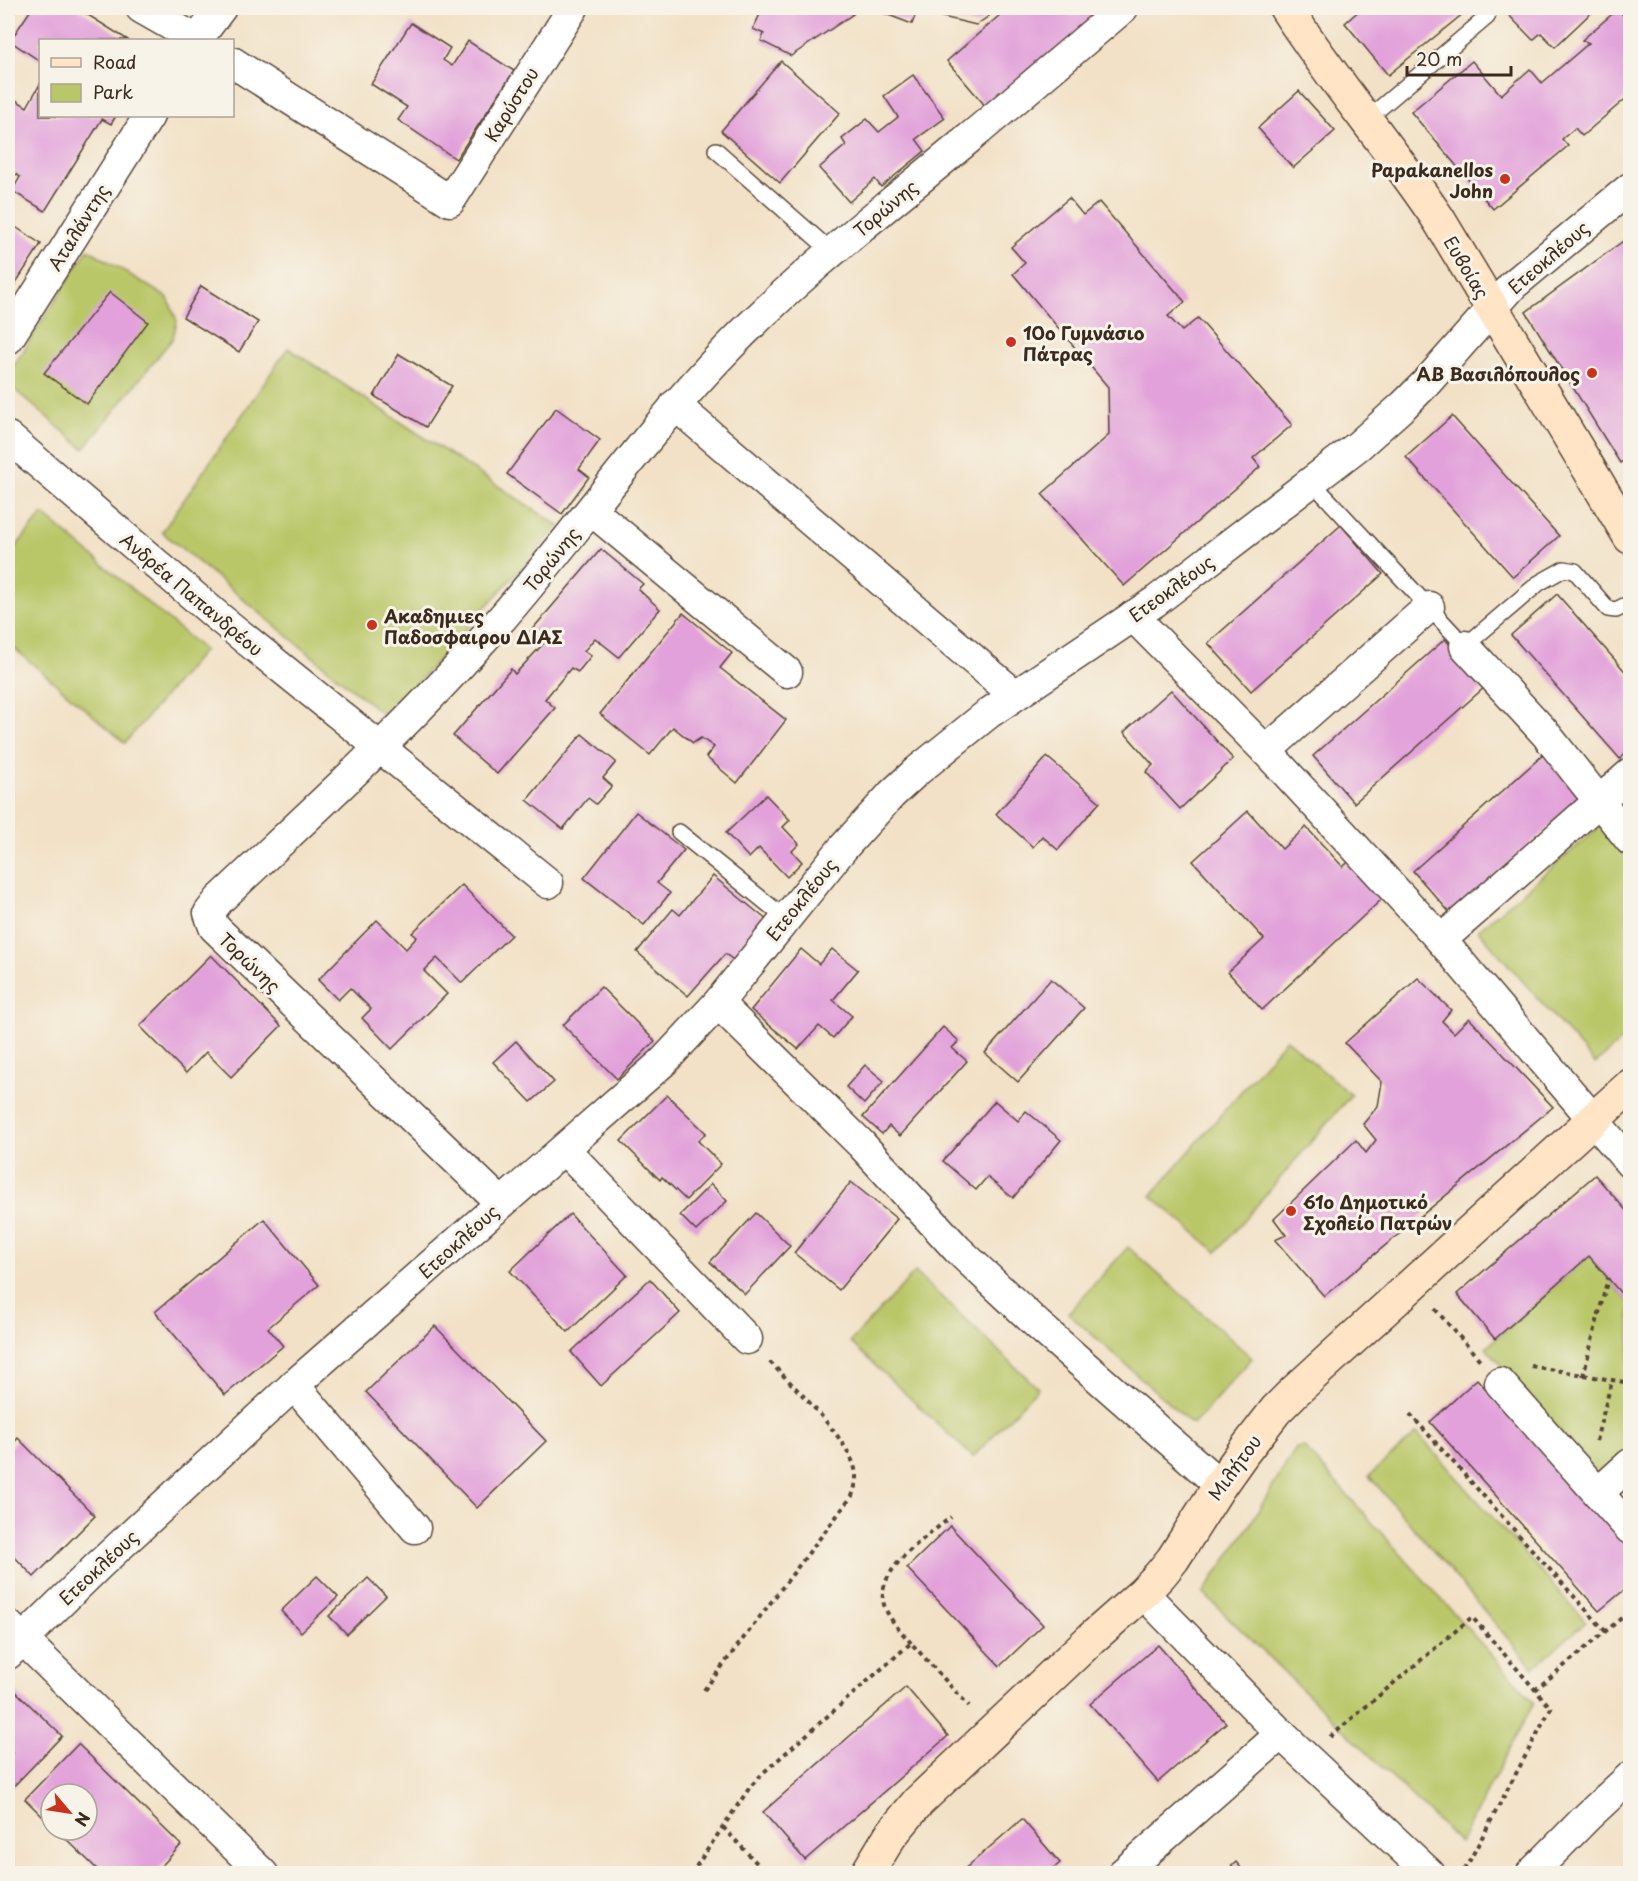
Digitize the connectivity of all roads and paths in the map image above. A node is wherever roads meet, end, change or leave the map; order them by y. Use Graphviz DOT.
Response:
graph roads {
  1 [pos="141,8"];
  2 [pos="221,8"];
  3 [pos="573,8"];
  4 [pos="1123,8"];
  5 [pos="1286,8"];
  6 [pos="1489,8"];
  7 [pos="195,39"];
  8 [pos="198,39"];
  9 [pos="234,63"];
  10 [pos="148,117"];
  11 [pos="1366,120"];
  12 [pos="716,150"];
  13 [pos="1630,188"];
  14 [pos="832,252"];
  15 [pos="1491,309"];
  16 [pos="8,339"];
  17 [pos="675,405"];
  18 [pos="8,437"];
  19 [pos="1311,481"];
  20 [pos="591,510"];
  21 [pos="1630,537"];
  22 [pos="1630,603"];
  23 [pos="1430,607"];
  24 [pos="1133,616"];
  25 [pos="1465,646"];
  26 [pos="787,672"];
  27 [pos="1015,695"];
  28 [pos="380,747"];
  29 [pos="1266,752"];
  30 [pos="1630,774"];
  31 [pos="1599,802"];
  32 [pos="679,832"];
  33 [pos="1630,840"];
  34 [pos="548,883"];
  35 [pos="786,918"];
  36 [pos="1440,940"];
  37 [pos="718,1003"];
  38 [pos="1630,1086"];
  39 [pos="1592,1119"];
  40 [pos="565,1150"];
  41 [pos="1630,1163"];
  42 [pos="501,1203"];
  43 [pos="1608,1278"];
  44 [pos="1412,1284"];
  45 [pos="747,1339"];
  46 [pos="1477,1357"];
  47 [pos="1530,1366"];
  48 [pos="1494,1371"];
  49 [pos="1583,1376"];
  50 [pos="1612,1380"];
  51 [pos="1630,1383"];
  52 [pos="294,1385"];
  53 [pos="1410,1414"];
  54 [pos="1630,1464"];
  55 [pos="1220,1485"];
  56 [pos="1592,1487"];
  57 [pos="951,1517"];
  58 [pos="415,1528"];
  59 [pos="1630,1530"];
  60 [pos="1143,1593"];
  61 [pos="1630,1611"];
  62 [pos="1606,1632"];
  63 [pos="12,1640"];
  64 [pos="911,1643"];
  65 [pos="704,1690"];
  66 [pos="1535,1690"];
  67 [pos="992,1731"];
  68 [pos="1281,1734"];
  69 [pos="1306,1757"];
  70 [pos="1630,1777"];
  71 [pos="723,1827"];
  72 [pos="263,1874"];
  73 [pos="691,1874"];
  74 [pos="767,1874"];
  75 [pos="867,1874"];
  76 [pos="1122,1874"];
  77 [pos="1430,1874"];
  78 [pos="1463,1874"];
  79 [pos="1531,1874"];
  1 -- 7 [label="street"];
  2 -- 8 [label="street"];
  3 -- 9 [label="street, Καρύστου"];
  4 -- 14 [label="street, Τορώνης"];
  5 -- 11 [label="street, Ευβοίας"];
  6 -- 11 [label="lane"];
  10 -- 16 [label="street, Αταλάντης"];
  11 -- 15 [label="street, Ευβοίας"];
  12 -- 14 [label="lane"];
  13 -- 15 [label="street, Ετεοκλέους"];
  14 -- 17 [label="street, Τορώνης"];
  15 -- 19 [label="street, Ετεοκλέους"];
  15 -- 21 [label="street, Ευβοίας"];
  17 -- 20 [label="street, Τορώνης"];
  17 -- 27 [label="street"];
  18 -- 28 [label="street, Ανδρέα Παπανδρέου"];
  19 -- 23 [label="lane"];
  19 -- 24 [label="street, Ετεοκλέους"];
  20 -- 26 [label="street"];
  20 -- 28 [label="street, Τορώνης"];
  22 -- 25 [label="lane"];
  23 -- 25 [label="lane"];
  23 -- 29 [label="street"];
  24 -- 27 [label="street, Ετεοκλέους"];
  24 -- 29 [label="street"];
  25 -- 31 [label="street"];
  27 -- 35 [label="street, Ετεοκλέους"];
  28 -- 34 [label="street, Ανδρέα Παπανδρέου"];
  28 -- 42 [label="street, Τορώνης"];
  29 -- 36 [label="street"];
  30 -- 31 [label="street"];
  31 -- 33 [label="street"];
  31 -- 36 [label="street"];
  32 -- 35 [label="lane"];
  35 -- 37 [label="street, Ετεοκλέους"];
  36 -- 39 [label="street"];
  37 -- 40 [label="street, Ετεοκλέους"];
  37 -- 55 [label="street"];
  38 -- 39 [label="street, Μιλήτου"];
  39 -- 41 [label="street"];
  39 -- 44 [label="street, Μιλήτου"];
  40 -- 42 [label="street, Ετεοκλέους"];
  40 -- 45 [label="street"];
  42 -- 52 [label="street, Ετεοκλέους"];
  43 -- 49 [label="path"];
  44 -- 46 [label="path"];
  44 -- 55 [label="street, Μιλήτου"];
  45 -- 65 [label="path"];
  46 -- 48 [label="path"];
  46 -- 48 [label="path"];
  47 -- 49 [label="path"];
  48 -- 56 [label="street"];
  49 -- 50 [label="path"];
  50 -- 51 [label="path"];
  50 -- 56 [label="path"];
  52 -- 58 [label="street"];
  52 -- 63 [label="street, Ετεοκλέους"];
  53 -- 62 [label="path"];
  54 -- 56 [label="street"];
  55 -- 60 [label="street, Μιλήτου"];
  56 -- 59 [label="street"];
  57 -- 64 [label="path"];
  60 -- 67 [label="street, Μιλήτου"];
  60 -- 68 [label="street"];
  61 -- 62 [label="path"];
  62 -- 66 [label="path"];
  63 -- 72 [label="street"];
  64 -- 67 [label="path"];
  64 -- 71 [label="path"];
  66 -- 69 [label="path"];
  66 -- 78 [label="path"];
  67 -- 75 [label="street, Μιλήτου"];
  68 -- 69 [label="street"];
  68 -- 76 [label="street"];
  69 -- 77 [label="street"];
  70 -- 79 [label="street"];
  71 -- 73 [label="path"];
  71 -- 74 [label="path"];
}
